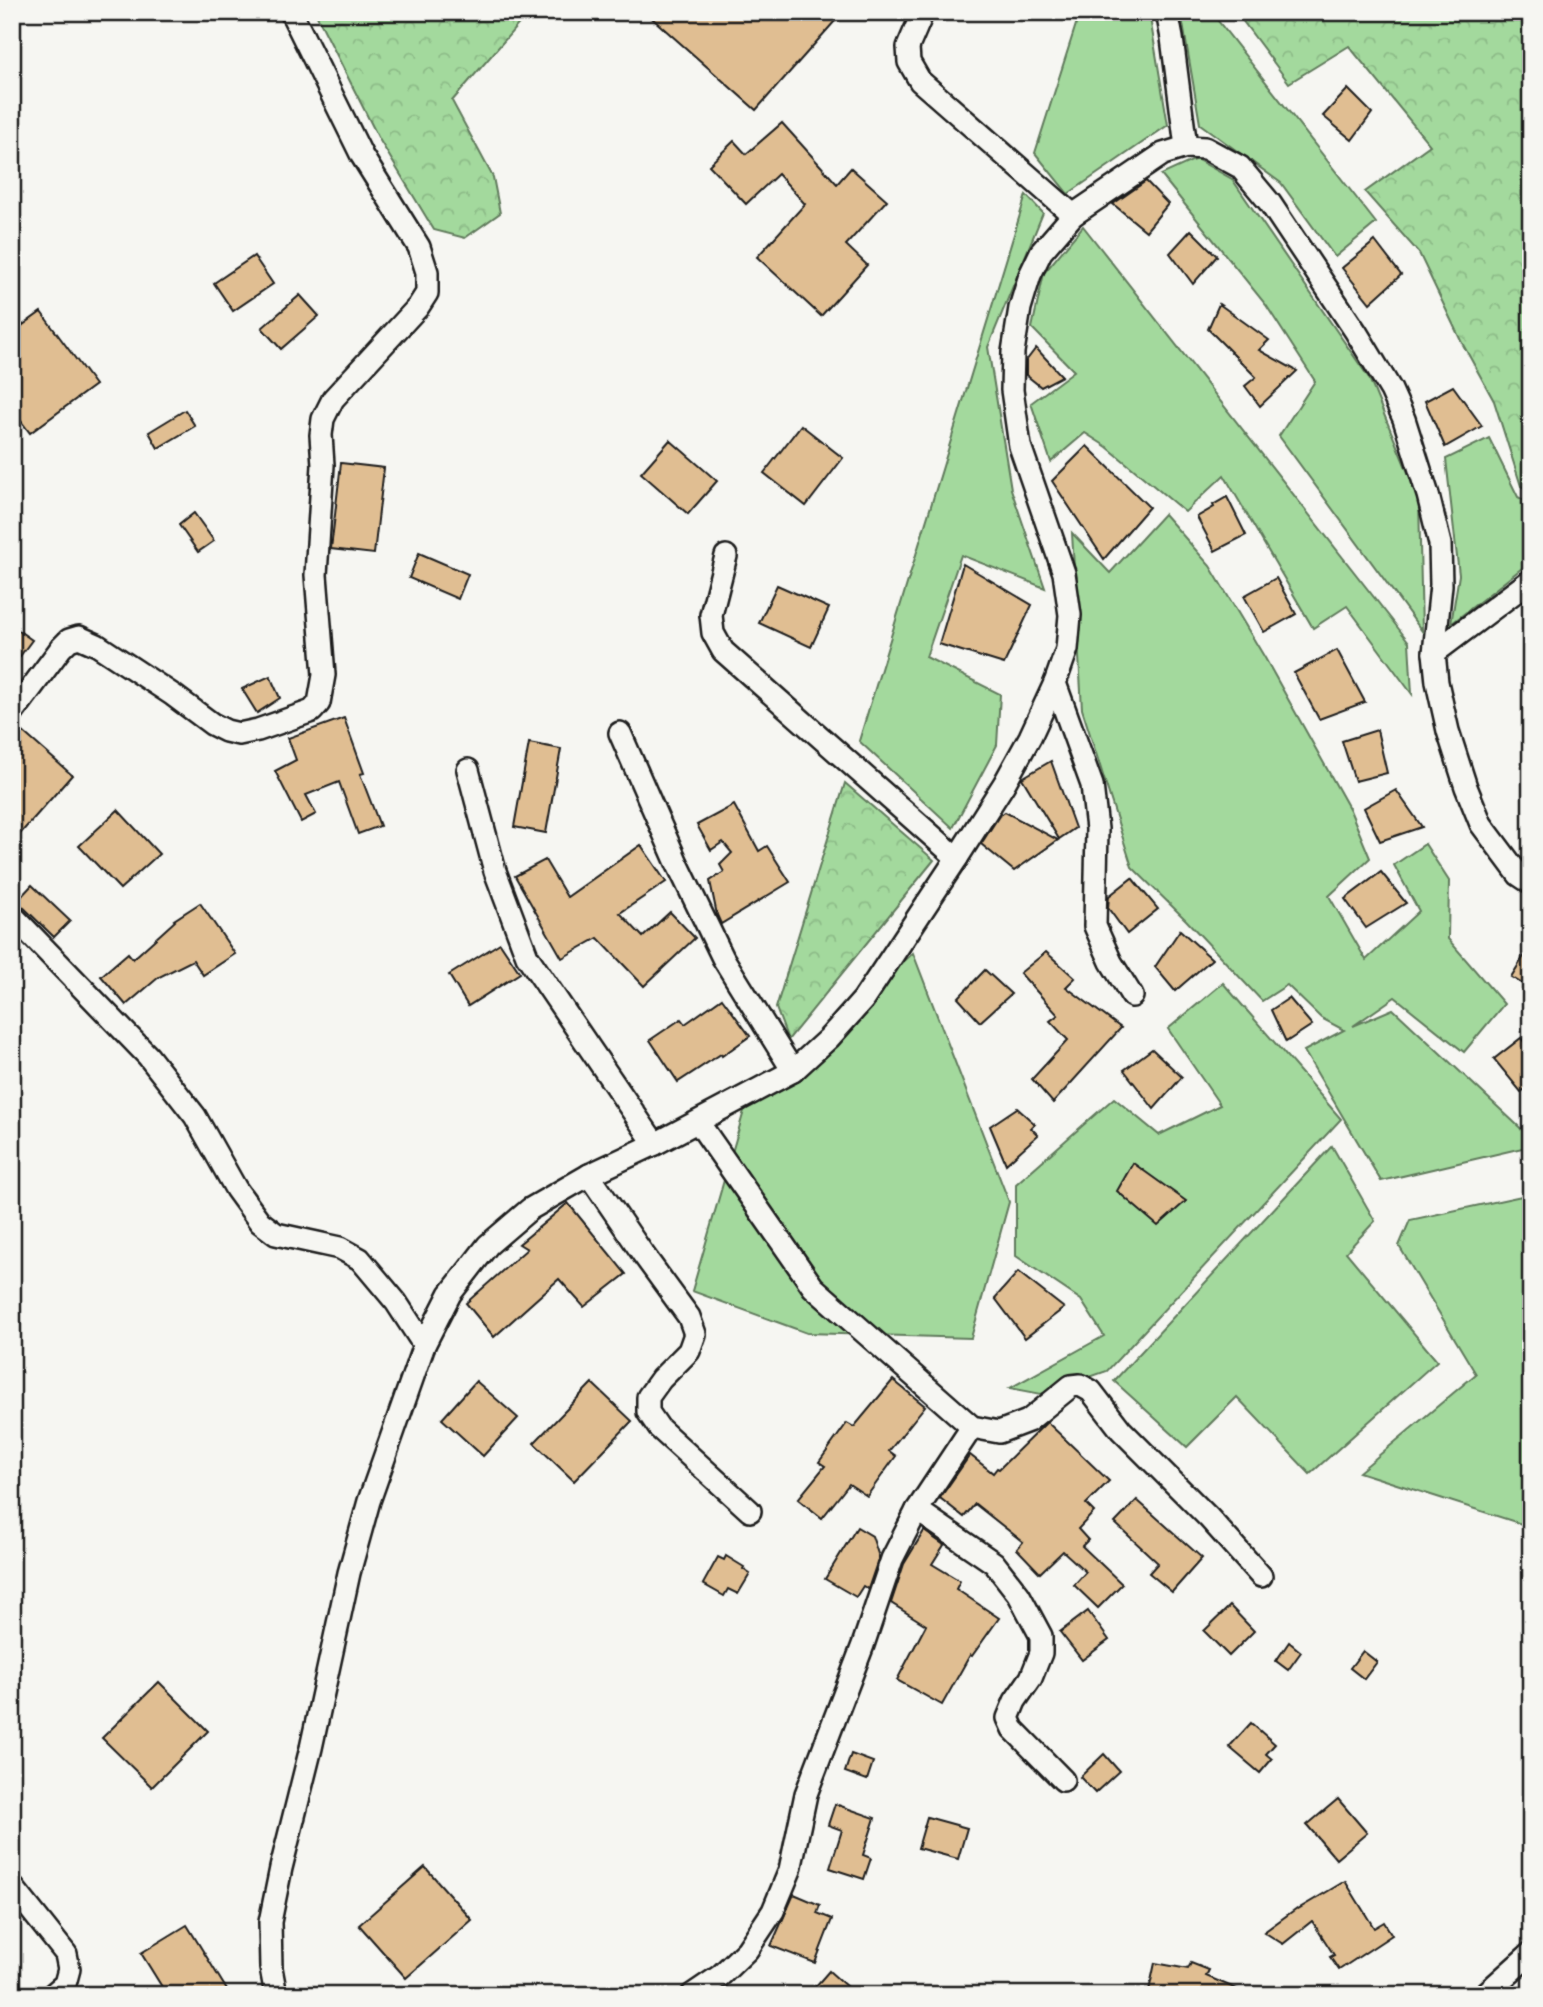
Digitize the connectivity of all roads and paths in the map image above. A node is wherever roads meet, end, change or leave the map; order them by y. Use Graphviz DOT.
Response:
graph roads {
  1 [pos="291,12"];
  2 [pos="923,12"];
  3 [pos="1167,12"];
  4 [pos="1186,147"];
  5 [pos="1073,215"];
  6 [pos="726,556"];
  7 [pos="1531,580"];
  8 [pos="1434,653"];
  9 [pos="1055,684"];
  10 [pos="12,714"];
  11 [pos="620,733"];
  12 [pos="468,770"];
  13 [pos="957,858"];
  14 [pos="1531,883"];
  15 [pos="12,915"];
  16 [pos="1132,996"];
  17 [pos="793,1071"];
  18 [pos="698,1122"];
  19 [pos="655,1144"];
  20 [pos="589,1175"];
  21 [pos="424,1345"];
  22 [pos="972,1427"];
  23 [pos="917,1510"];
  24 [pos="750,1511"];
  25 [pos="1261,1576"];
  26 [pos="1063,1780"];
  27 [pos="12,1886"];
  28 [pos="1531,1953"];
  29 [pos="52,1995"];
  30 [pos="276,1995"];
  31 [pos="692,1995"];
  32 [pos="1484,1995"];
  1 -- 10 [label="street"];
  2 -- 5 [label="street"];
  3 -- 4 [label="street"];
  4 -- 5 [label="street"];
  4 -- 8 [label="street"];
  5 -- 9 [label="street"];
  6 -- 13 [label="street"];
  7 -- 8 [label="street"];
  8 -- 14 [label="street"];
  9 -- 13 [label="street"];
  9 -- 16 [label="street"];
  11 -- 17 [label="street"];
  12 -- 19 [label="street"];
  13 -- 17 [label="street"];
  15 -- 21 [label="street"];
  17 -- 18 [label="street"];
  18 -- 19 [label="street"];
  18 -- 22 [label="street"];
  19 -- 20 [label="street"];
  20 -- 21 [label="street"];
  20 -- 24 [label="street"];
  21 -- 30 [label="street"];
  22 -- 23 [label="street"];
  22 -- 25 [label="street"];
  23 -- 26 [label="street"];
  23 -- 31 [label="street"];
  27 -- 29 [label="street"];
  28 -- 32 [label="street"];
}
